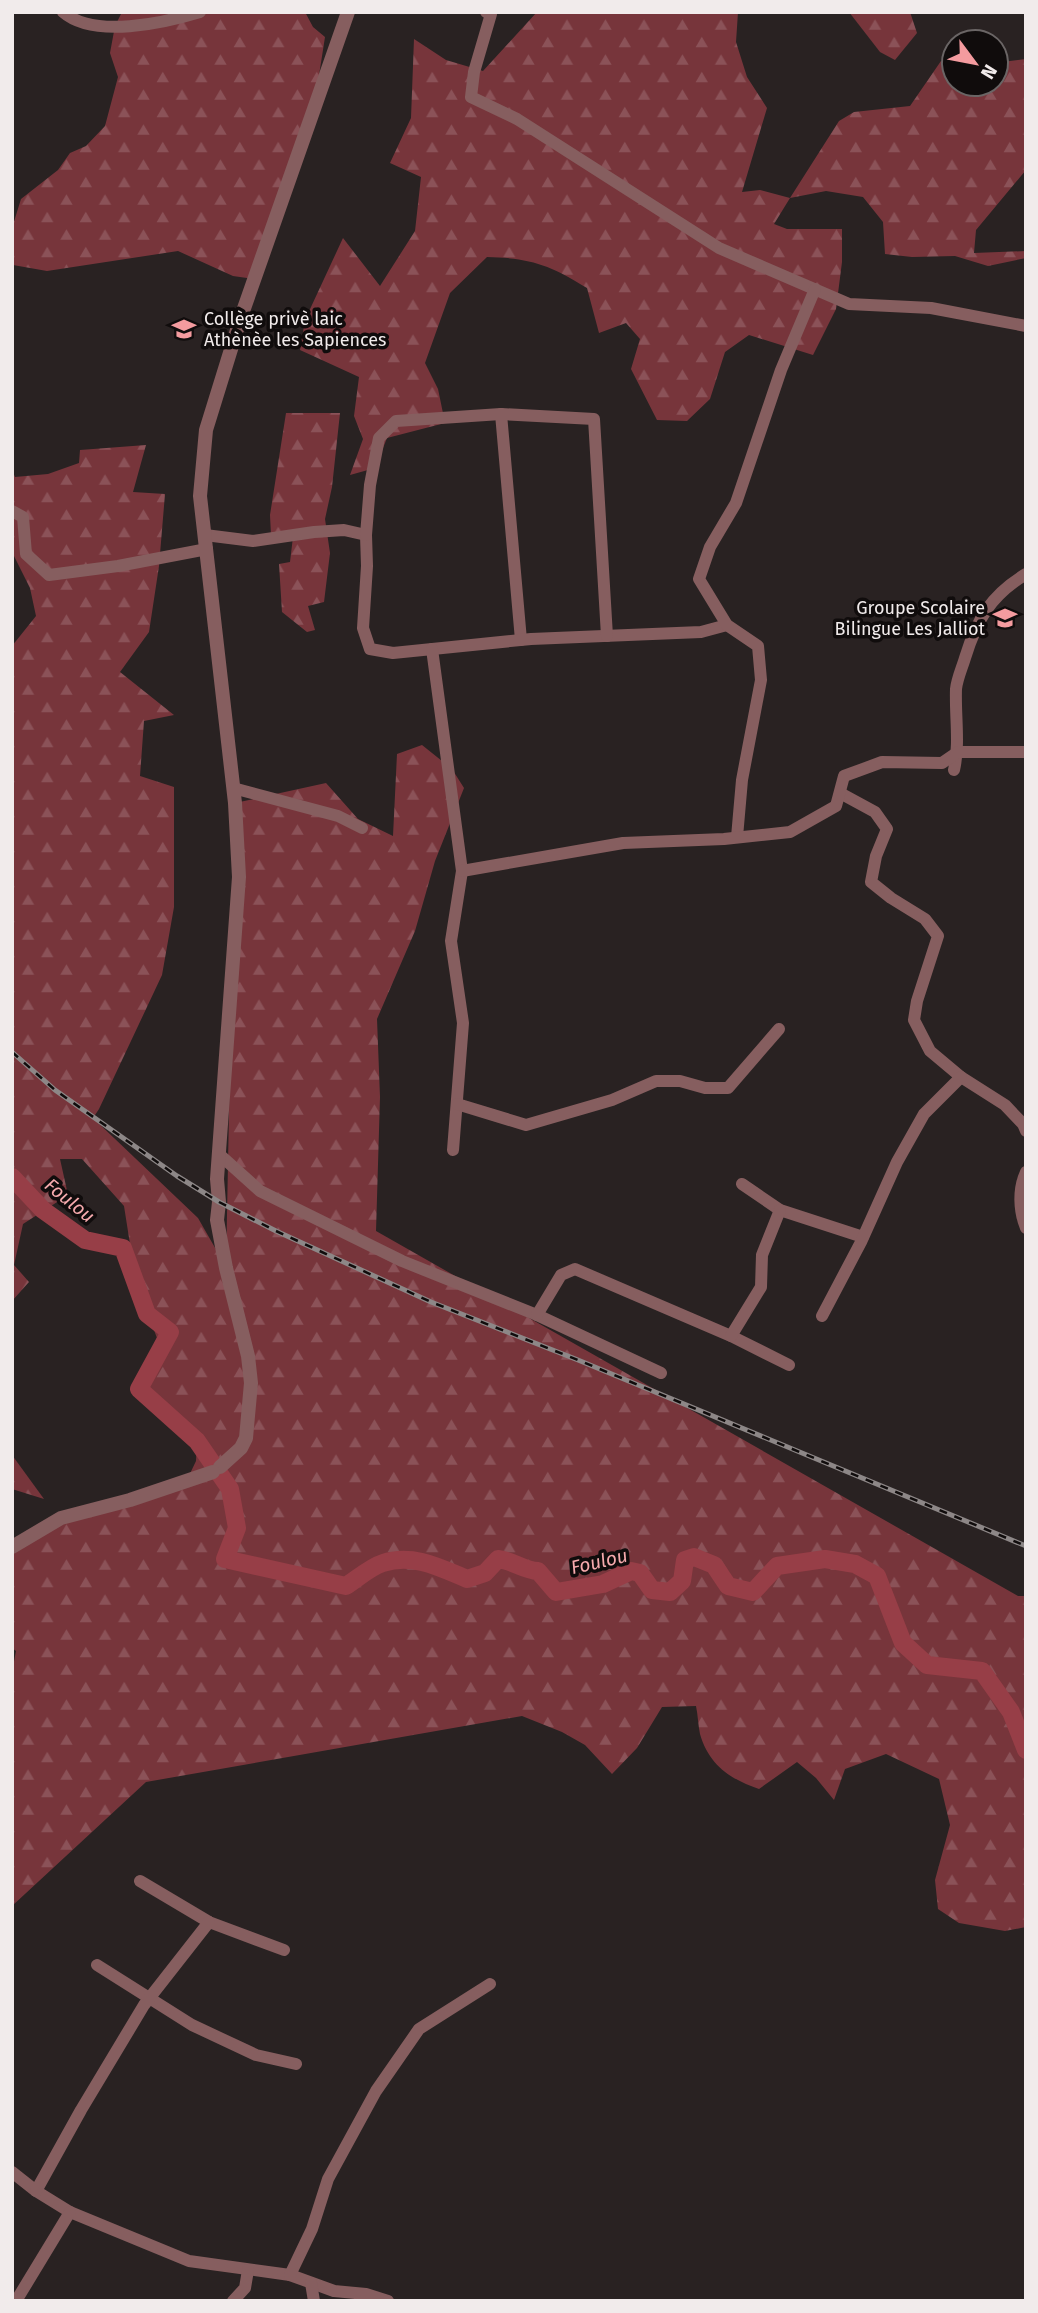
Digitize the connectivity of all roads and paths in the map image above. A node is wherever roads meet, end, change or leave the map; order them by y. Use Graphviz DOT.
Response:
graph roads {
  1 [pos="63,12"];
  2 [pos="200,12"];
  3 [pos="348,12"];
  4 [pos="486,12"];
  5 [pos="815,289"];
  6 [pos="1026,326"];
  7 [pos="501,414"];
  8 [pos="12,511"];
  9 [pos="366,535"];
  10 [pos="206,542"];
  11 [pos="1026,574"];
  12 [pos="727,625"];
  13 [pos="607,636"];
  14 [pos="521,640"];
  15 [pos="432,649"];
  16 [pos="958,752"];
  17 [pos="1026,752"];
  18 [pos="954,770"];
  19 [pos="233,788"];
  20 [pos="840,793"];
  21 [pos="362,828"];
  22 [pos="737,838"];
  23 [pos="462,871"];
  24 [pos="779,1029"];
  25 [pos="961,1077"];
  26 [pos="457,1104"];
  27 [pos="1026,1131"];
  28 [pos="453,1150"];
  29 [pos="220,1155"];
  30 [pos="1026,1172"];
  31 [pos="742,1184"];
  32 [pos="780,1210"];
  33 [pos="1026,1228"];
  34 [pos="863,1237"];
  35 [pos="537,1315"];
  36 [pos="822,1316"];
  37 [pos="731,1336"];
  38 [pos="789,1365"];
  39 [pos="661,1373"];
  40 [pos="12,1546"];
  41 [pos="140,1881"];
  42 [pos="209,1922"];
  43 [pos="284,1950"];
  44 [pos="97,1965"];
  45 [pos="490,1984"];
  46 [pos="150,1998"];
  47 [pos="296,2064"];
  48 [pos="12,2172"];
  49 [pos="36,2191"];
  50 [pos="70,2212"];
  51 [pos="248,2270"];
  52 [pos="290,2275"];
  53 [pos="311,2283"];
  54 [pos="16,2301"];
  55 [pos="233,2301"];
  56 [pos="314,2301"];
  57 [pos="388,2301"];
  1 -- 2 [label="street"];
  3 -- 10 [label="street"];
  4 -- 5 [label="street"];
  5 -- 6 [label="street"];
  5 -- 12 [label="street"];
  7 -- 9 [label="street"];
  7 -- 13 [label="street"];
  7 -- 14 [label="street"];
  8 -- 10 [label="street"];
  9 -- 10 [label="street"];
  9 -- 15 [label="street"];
  10 -- 19 [label="street"];
  11 -- 16 [label="street"];
  12 -- 13 [label="street"];
  12 -- 22 [label="street"];
  13 -- 14 [label="street"];
  14 -- 15 [label="street"];
  15 -- 23 [label="street"];
  16 -- 17 [label="street"];
  16 -- 18 [label="street"];
  16 -- 20 [label="street"];
  19 -- 21 [label="street"];
  19 -- 29 [label="street"];
  20 -- 22 [label="street"];
  20 -- 25 [label="street"];
  22 -- 23 [label="street"];
  23 -- 26 [label="street"];
  24 -- 26 [label="street"];
  25 -- 27 [label="street"];
  25 -- 34 [label="street"];
  26 -- 28 [label="street"];
  29 -- 35 [label="street"];
  29 -- 40 [label="street"];
  30 -- 33 [label="street"];
  31 -- 32 [label="street"];
  32 -- 34 [label="street"];
  32 -- 37 [label="street"];
  34 -- 36 [label="street"];
  35 -- 37 [label="street"];
  35 -- 39 [label="street"];
  37 -- 38 [label="street"];
  41 -- 42 [label="street"];
  42 -- 43 [label="street"];
  42 -- 46 [label="street"];
  44 -- 46 [label="street"];
  45 -- 52 [label="street"];
  46 -- 47 [label="street"];
  46 -- 49 [label="street"];
  48 -- 49 [label="street"];
  49 -- 50 [label="street"];
  50 -- 51 [label="street"];
  50 -- 54 [label="street"];
  51 -- 52 [label="street"];
  51 -- 55 [label="street"];
  52 -- 53 [label="street"];
  53 -- 56 [label="street"];
  53 -- 57 [label="street"];
}
